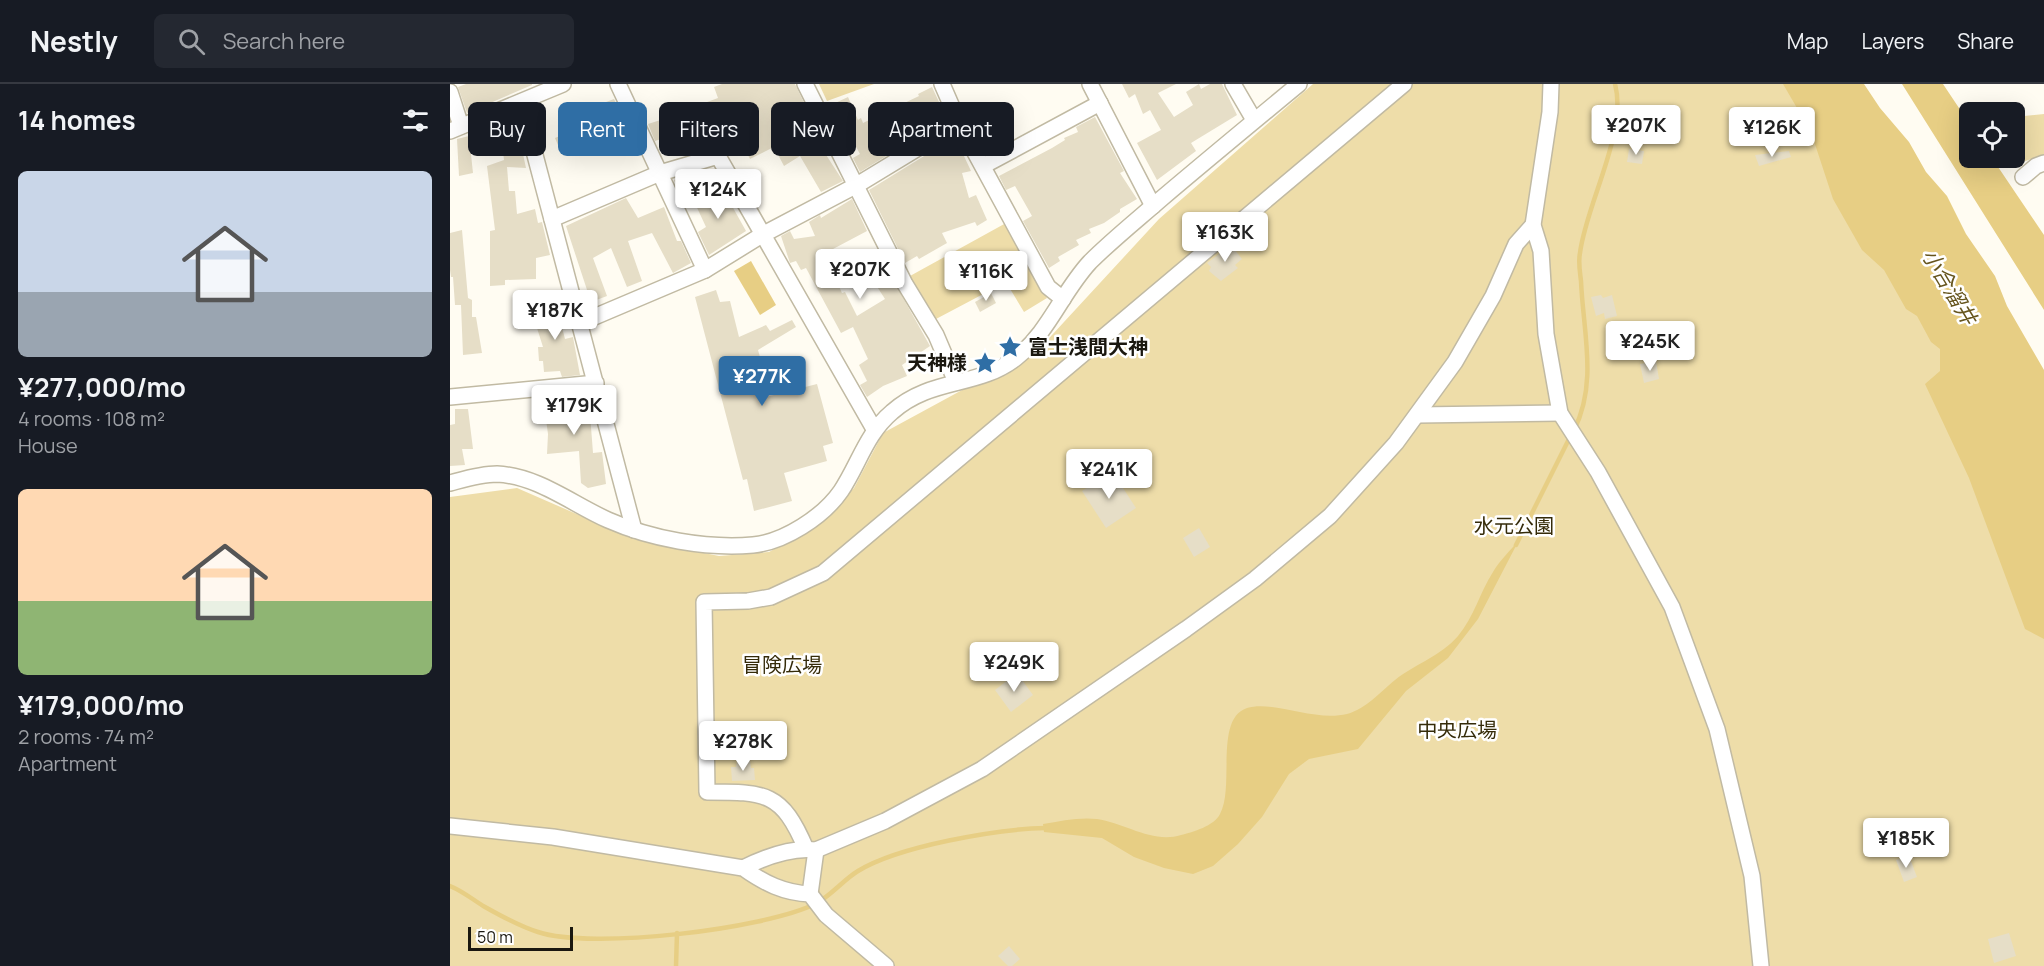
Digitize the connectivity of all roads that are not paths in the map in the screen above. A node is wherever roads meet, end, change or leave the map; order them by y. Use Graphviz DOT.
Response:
graph roads {
  1 [pos="563,84"];
  2 [pos="618,84"];
  3 [pos="805,84"];
  4 [pos="942,84"];
  5 [pos="1090,84"];
  6 [pos="1233,84"];
  7 [pos="1299,84"];
  8 [pos="1404,84"];
  9 [pos="1551,84"];
  10 [pos="450,92"];
  11 [pos="521,102"];
  12 [pos="950,102"];
  13 [pos="1100,102"];
  14 [pos="1254,120"];
  15 [pos="456,129"];
  16 [pos="535,156"];
  17 [pos="905,156"];
  18 [pos="977,156"];
  19 [pos="2044,163"];
  20 [pos="983,166"];
  21 [pos="660,173"];
  22 [pos="2023,177"];
  23 [pos="858,185"];
  24 [pos="1153,206"];
  25 [pos="552,219"];
  26 [pos="1533,225"];
  27 [pos="762,235"];
  28 [pos="705,270"];
  29 [pos="1063,299"];
  30 [pos="580,324"];
  31 [pos="956,382"];
  32 [pos="596,384"];
  33 [pos="450,397"];
  34 [pos="1560,413"];
  35 [pos="1418,415"];
  36 [pos="874,429"];
  37 [pos="450,483"];
  38 [pos="634,530"];
  39 [pos="450,826"];
  40 [pos="811,849"];
  41 [pos="743,868"];
  42 [pos="814,900"];
  43 [pos="886,966"];
  44 [pos="1761,966"];
  1 -- 11 [label="street"];
  2 -- 21 [label="street"];
  3 -- 23 [label="street"];
  4 -- 12 [label="street"];
  5 -- 13 [label="street"];
  6 -- 14 [label="street"];
  7 -- 14 [label="street"];
  8 -- 40 [label="street"];
  9 -- 26 [label="street"];
  10 -- 15 [label="street"];
  13 -- 20 [label="street"];
  13 -- 24 [label="street"];
  14 -- 24 [label="street"];
  16 -- 25 [label="street"];
  17 -- 23 [label="street"];
  18 -- 20 [label="street"];
  19 -- 22 [label="street"];
  20 -- 29 [label="street"];
  21 -- 25 [label="street"];
  21 -- 27 [label="street"];
  21 -- 28 [label="street"];
  23 -- 27 [label="street"];
  23 -- 31 [label="street"];
  24 -- 29 [label="street"];
  25 -- 30 [label="street"];
  26 -- 34 [label="street"];
  26 -- 35 [label="street"];
  27 -- 28 [label="street"];
  27 -- 36 [label="street"];
  28 -- 30 [label="street"];
  29 -- 31 [label="street"];
  30 -- 32 [label="street"];
  31 -- 36 [label="street"];
  32 -- 33 [label="street"];
  32 -- 38 [label="street"];
  34 -- 35 [label="street"];
  34 -- 44 [label="street"];
  35 -- 40 [label="street"];
  36 -- 38 [label="street"];
  37 -- 38 [label="street"];
  39 -- 41 [label="street"];
  40 -- 41 [label="street"];
  40 -- 42 [label="street"];
  41 -- 42 [label="street"];
  42 -- 43 [label="street"];
}
